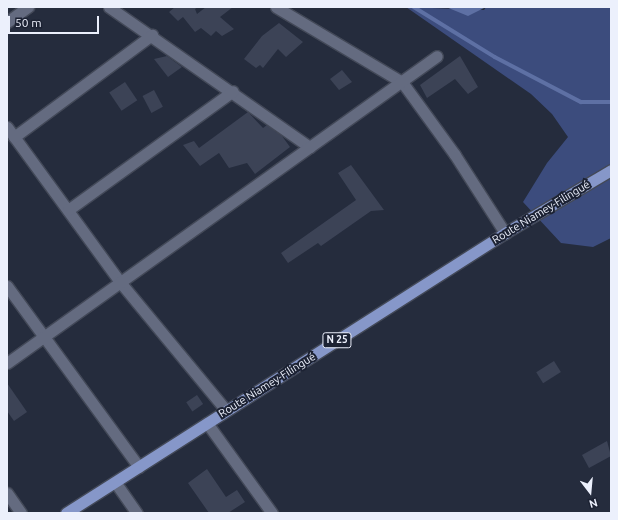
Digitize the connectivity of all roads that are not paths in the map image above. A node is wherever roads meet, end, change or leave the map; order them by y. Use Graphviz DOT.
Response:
graph roads {
  1 [pos="28,7"];
  2 [pos="109,7"];
  3 [pos="276,7"];
  4 [pos="7,22"];
  5 [pos="152,35"];
  6 [pos="437,56"];
  7 [pos="402,82"];
  8 [pos="233,91"];
  9 [pos="7,127"];
  10 [pos="14,137"];
  11 [pos="310,147"];
  12 [pos="611,170"];
  13 [pos="68,210"];
  14 [pos="505,233"];
  15 [pos="120,282"];
  16 [pos="7,286"];
  17 [pos="43,337"];
  18 [pos="7,363"];
  19 [pos="226,410"];
  20 [pos="207,423"];
  21 [pos="139,467"];
  22 [pos="115,482"];
  23 [pos="7,493"];
  24 [pos="21,513"];
  25 [pos="66,513"];
  26 [pos="137,513"];
  27 [pos="272,513"];
  1 -- 4 [label="street"];
  2 -- 5 [label="street"];
  3 -- 7 [label="street"];
  5 -- 8 [label="street"];
  5 -- 10 [label="street"];
  6 -- 7 [label="street"];
  7 -- 11 [label="street"];
  7 -- 14 [label="street"];
  8 -- 11 [label="street"];
  8 -- 13 [label="street"];
  9 -- 10 [label="street"];
  10 -- 13 [label="street"];
  11 -- 15 [label="street"];
  12 -- 14 [label="main road, Route Niamey-Filingué / N 25"];
  13 -- 15 [label="street"];
  14 -- 19 [label="main road, Route Niamey-Filingué / N 25"];
  15 -- 17 [label="street"];
  15 -- 19 [label="street"];
  16 -- 17 [label="street"];
  17 -- 18 [label="street"];
  17 -- 21 [label="street"];
  19 -- 20 [label="main road, Route Niamey-Filingué / N 25"];
  20 -- 21 [label="main road, Route Niamey-Filingué / N 25"];
  20 -- 27 [label="street"];
  21 -- 22 [label="main road, Route Niamey-Filingué / N 25"];
  22 -- 25 [label="main road, Route Niamey-Filingué / N 25"];
  22 -- 26 [label="street"];
  23 -- 24 [label="street"];
}
